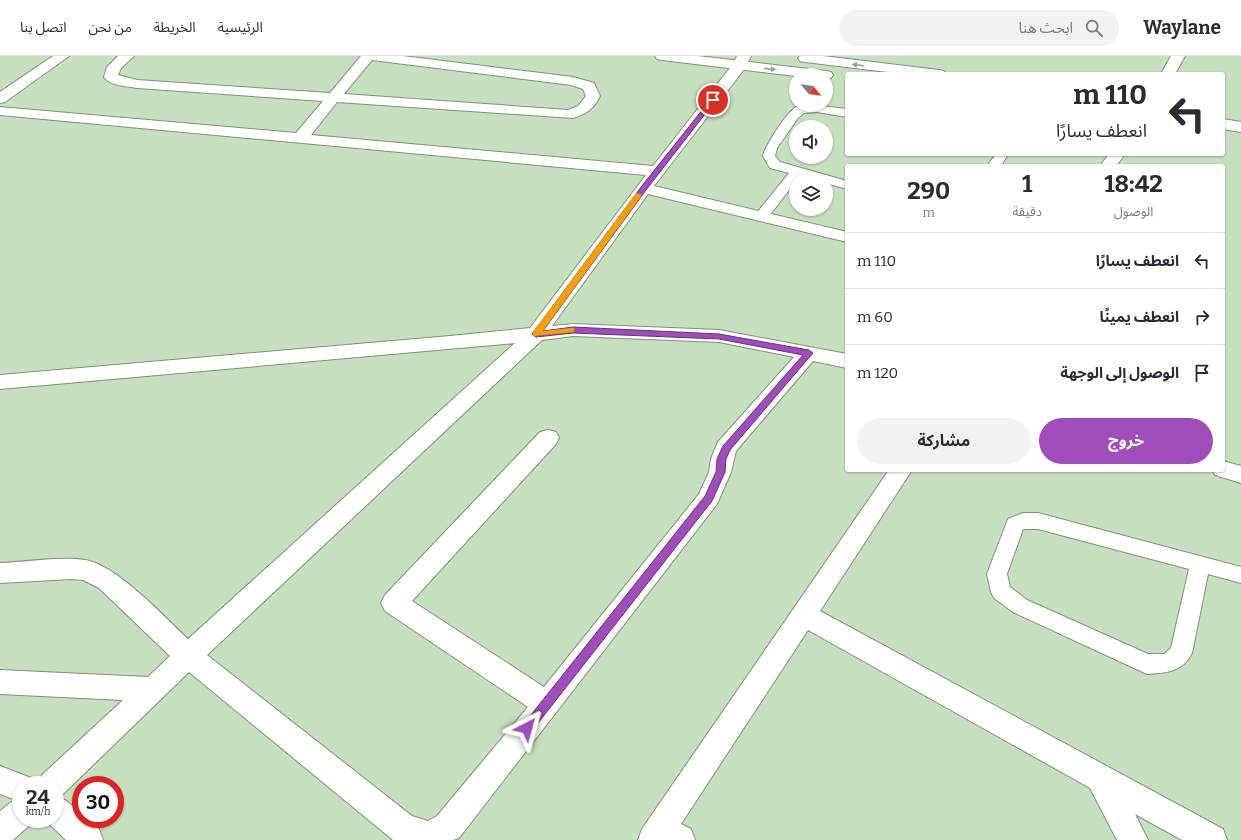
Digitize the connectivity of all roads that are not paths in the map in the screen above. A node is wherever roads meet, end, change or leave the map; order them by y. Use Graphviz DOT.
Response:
graph roads {
  1 [pos="62,56"];
  2 [pos="127,56"];
  3 [pos="368,56"];
  4 [pos="662,56"];
  5 [pos="1178,56"];
  6 [pos="791,57"];
  7 [pos="742,61"];
  8 [pos="789,69"];
  9 [pos="922,72"];
  10 [pos="1169,72"];
  11 [pos="0,98"];
  12 [pos="333,98"];
  13 [pos="0,111"];
  14 [pos="845,113"];
  15 [pos="1225,124"];
  16 [pos="1241,127"];
  17 [pos="300,138"];
  18 [pos="657,171"];
  19 [pos="797,171"];
  20 [pos="801,172"];
  21 [pos="833,181"];
  22 [pos="845,184"];
  23 [pos="644,188"];
  24 [pos="761,216"];
  25 [pos="845,237"];
  26 [pos="536,334"];
  27 [pos="809,353"];
  28 [pos="845,361"];
  29 [pos="0,382"];
  30 [pos="548,438"];
  31 [pos="1225,470"];
  32 [pos="900,472"];
  33 [pos="1241,475"];
  34 [pos="1200,564"];
  35 [pos="0,573"];
  36 [pos="1241,575"];
  37 [pos="804,615"];
  38 [pos="188,656"];
  39 [pos="0,682"];
  40 [pos="153,689"];
  41 [pos="547,704"];
  42 [pos="61,776"];
  43 [pos="1100,778"];
  44 [pos="0,780"];
  45 [pos="12,785"];
  46 [pos="64,818"];
  47 [pos="12,821"];
  48 [pos="0,831"];
  49 [pos="665,836"];
  50 [pos="88,840"];
  51 [pos="1133,840"];
  52 [pos="1212,840"];
  1 -- 11 [label="street"];
  2 -- 12 [label="street"];
  3 -- 12 [label="street"];
  3 -- 12 [label="street"];
  4 -- 7 [label="street"];
  5 -- 10 [label="street"];
  9 -- 6 [label="street, one-way"];
  7 -- 8 [label="street, one-way"];
  7 -- 18 [label="street"];
  12 -- 17 [label="street"];
  13 -- 17 [label="street"];
  14 -- 19 [label="lane"];
  15 -- 16 [label="street"];
  17 -- 18 [label="street"];
  18 -- 23 [label="street"];
  19 -- 20 [label="lane"];
  19 -- 24 [label="lane"];
  21 -- 22 [label="lane"];
  23 -- 24 [label="street"];
  23 -- 26 [label="street"];
  24 -- 25 [label="street"];
  26 -- 27 [label="street"];
  26 -- 29 [label="street"];
  26 -- 38 [label="street"];
  27 -- 28 [label="street"];
  27 -- 41 [label="street"];
  30 -- 41 [label="street"];
  31 -- 33 [label="street"];
  32 -- 37 [label="street"];
  34 -- 34 [label="lane"];
  34 -- 36 [label="lane"];
  35 -- 38 [label="street"];
  37 -- 43 [label="street"];
  37 -- 49 [label="street"];
  38 -- 40 [label="street"];
  38 -- 41 [label="street"];
  39 -- 40 [label="street"];
  40 -- 42 [label="street"];
  43 -- 51 [label="street"];
  43 -- 52 [label="street"];
  44 -- 45 [label="street"];
  46 -- 50 [label="street"];
  47 -- 48 [label="street"];
}
